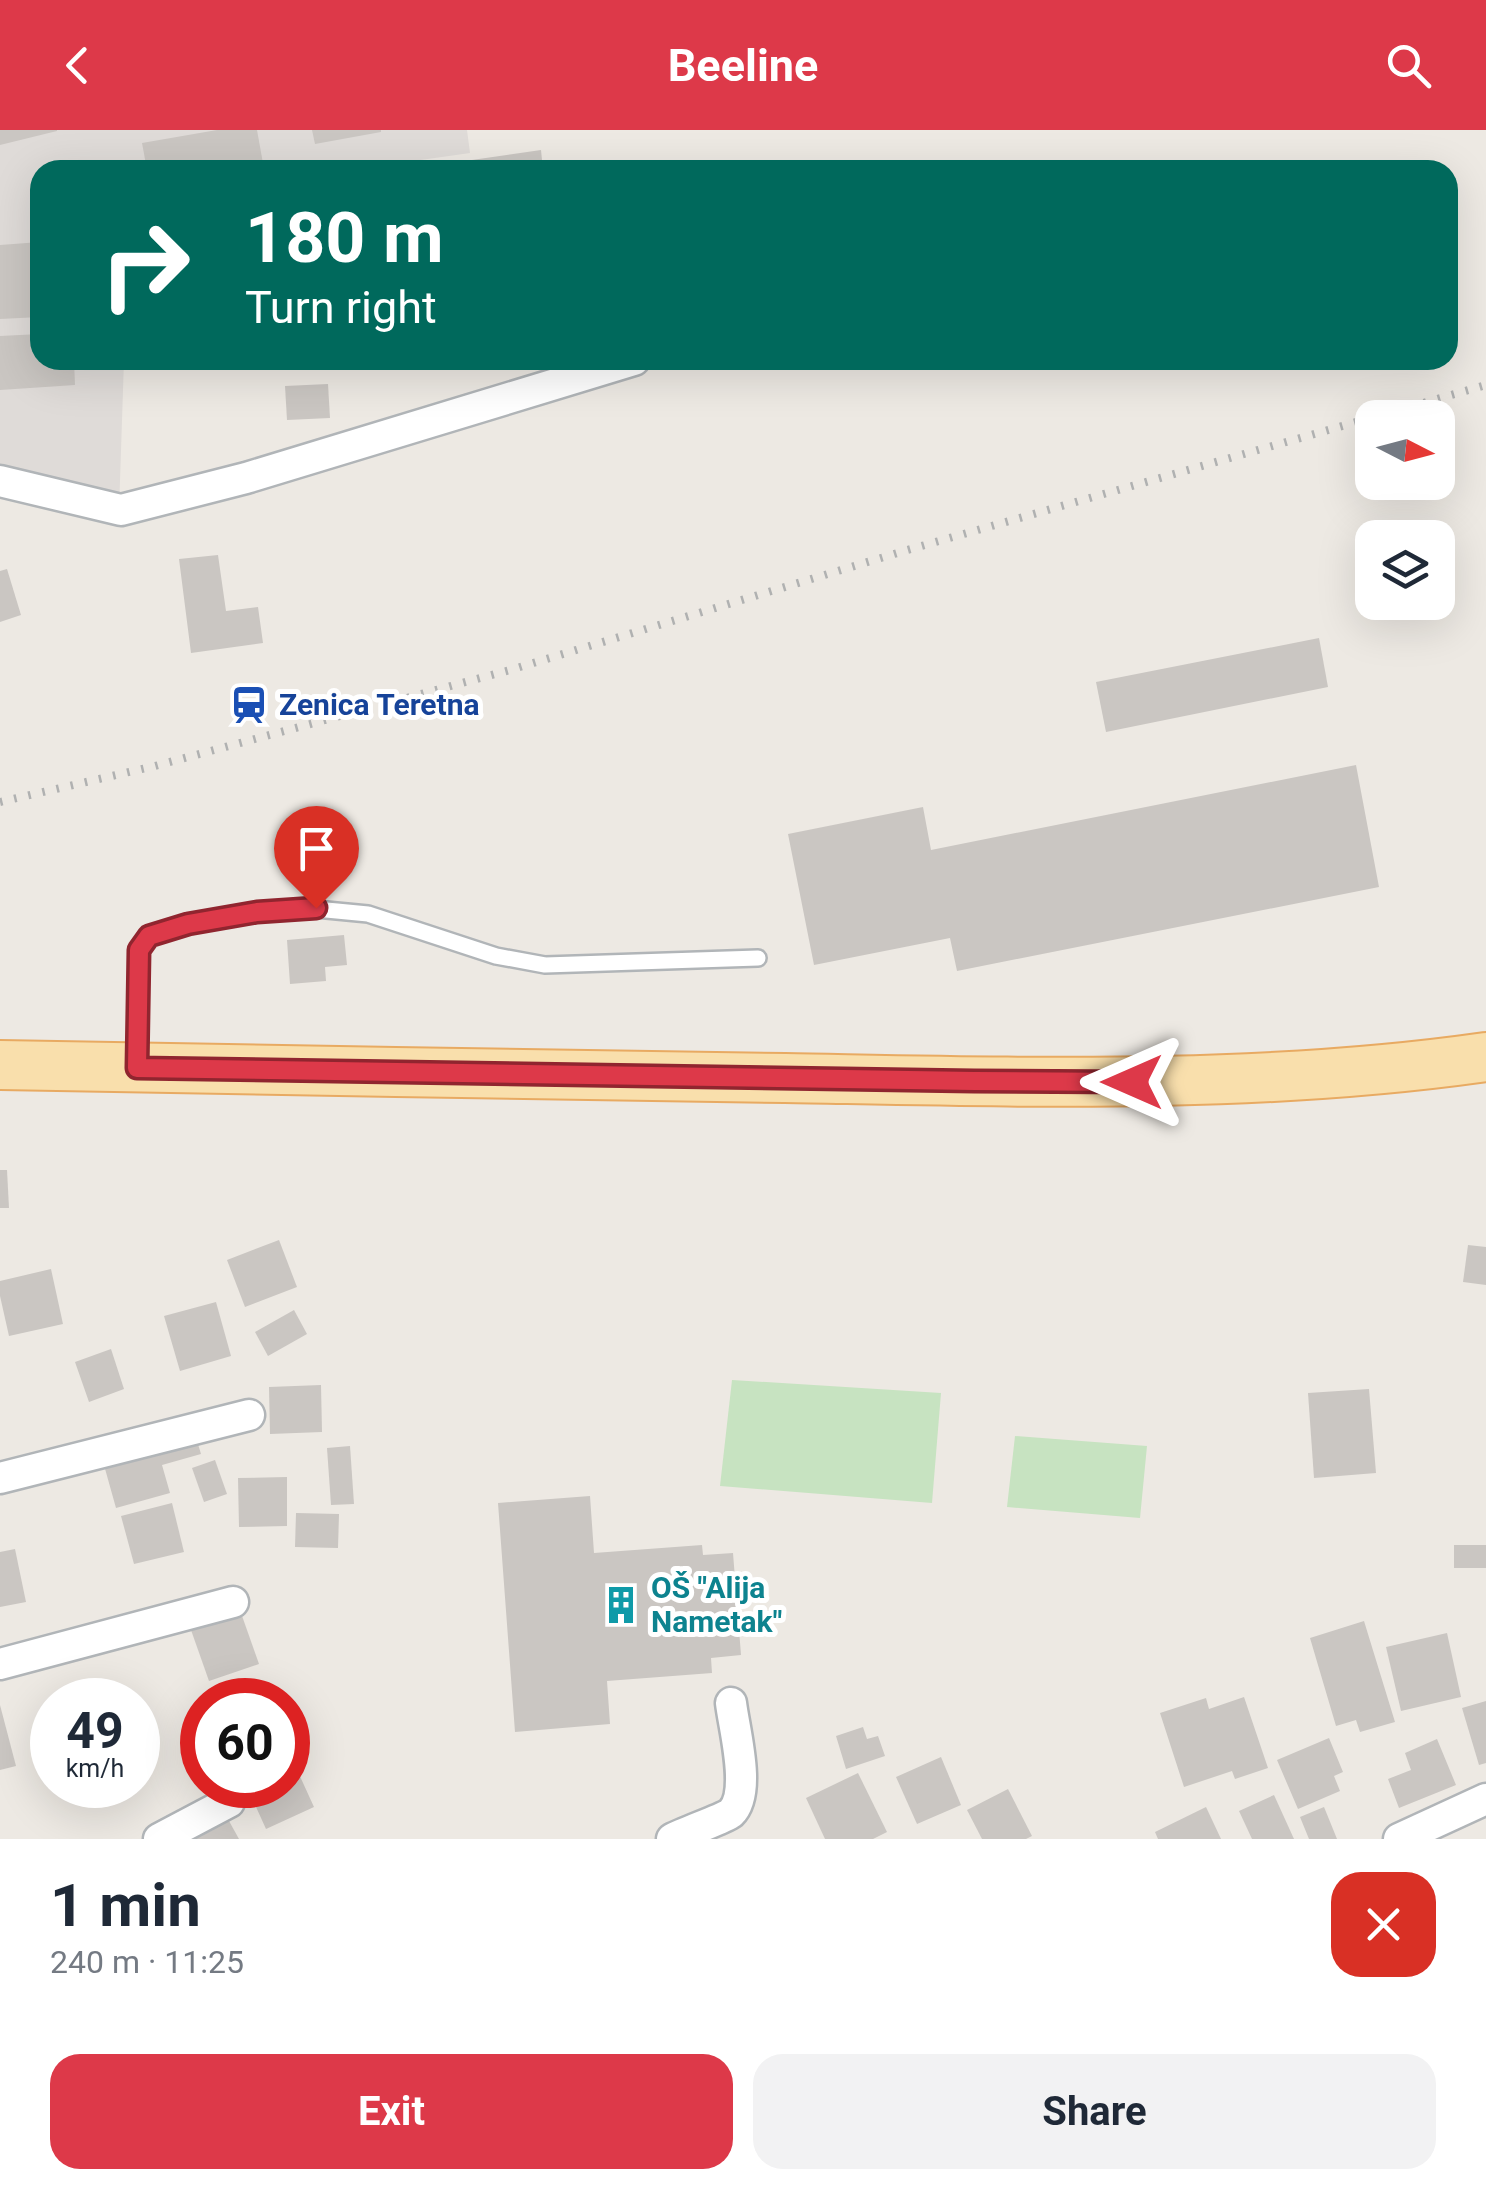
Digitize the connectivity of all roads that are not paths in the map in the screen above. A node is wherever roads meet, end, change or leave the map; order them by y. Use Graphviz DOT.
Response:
graph roads {
  1 [pos="601,370"];
  2 [pos="0,480"];
  3 [pos="758,958"];
  4 [pos="1486,1057"];
  5 [pos="0,1065"];
  6 [pos="137,1068"];
  7 [pos="249,1415"];
  8 [pos="0,1478"];
  9 [pos="233,1602"];
  10 [pos="0,1664"];
  11 [pos="731,1703"];
  12 [pos="1486,1800"];
  13 [pos="217,1808"];
  14 [pos="159,1839"];
  15 [pos="672,1839"];
  16 [pos="1399,1839"];
  1 -- 2 [label="street"];
  3 -- 6 [label="lane"];
  4 -- 6 [label="main road"];
  5 -- 6 [label="main road"];
  7 -- 8 [label="street"];
  9 -- 10 [label="street"];
  11 -- 15 [label="street"];
  12 -- 16 [label="street"];
  13 -- 14 [label="street"];
}
